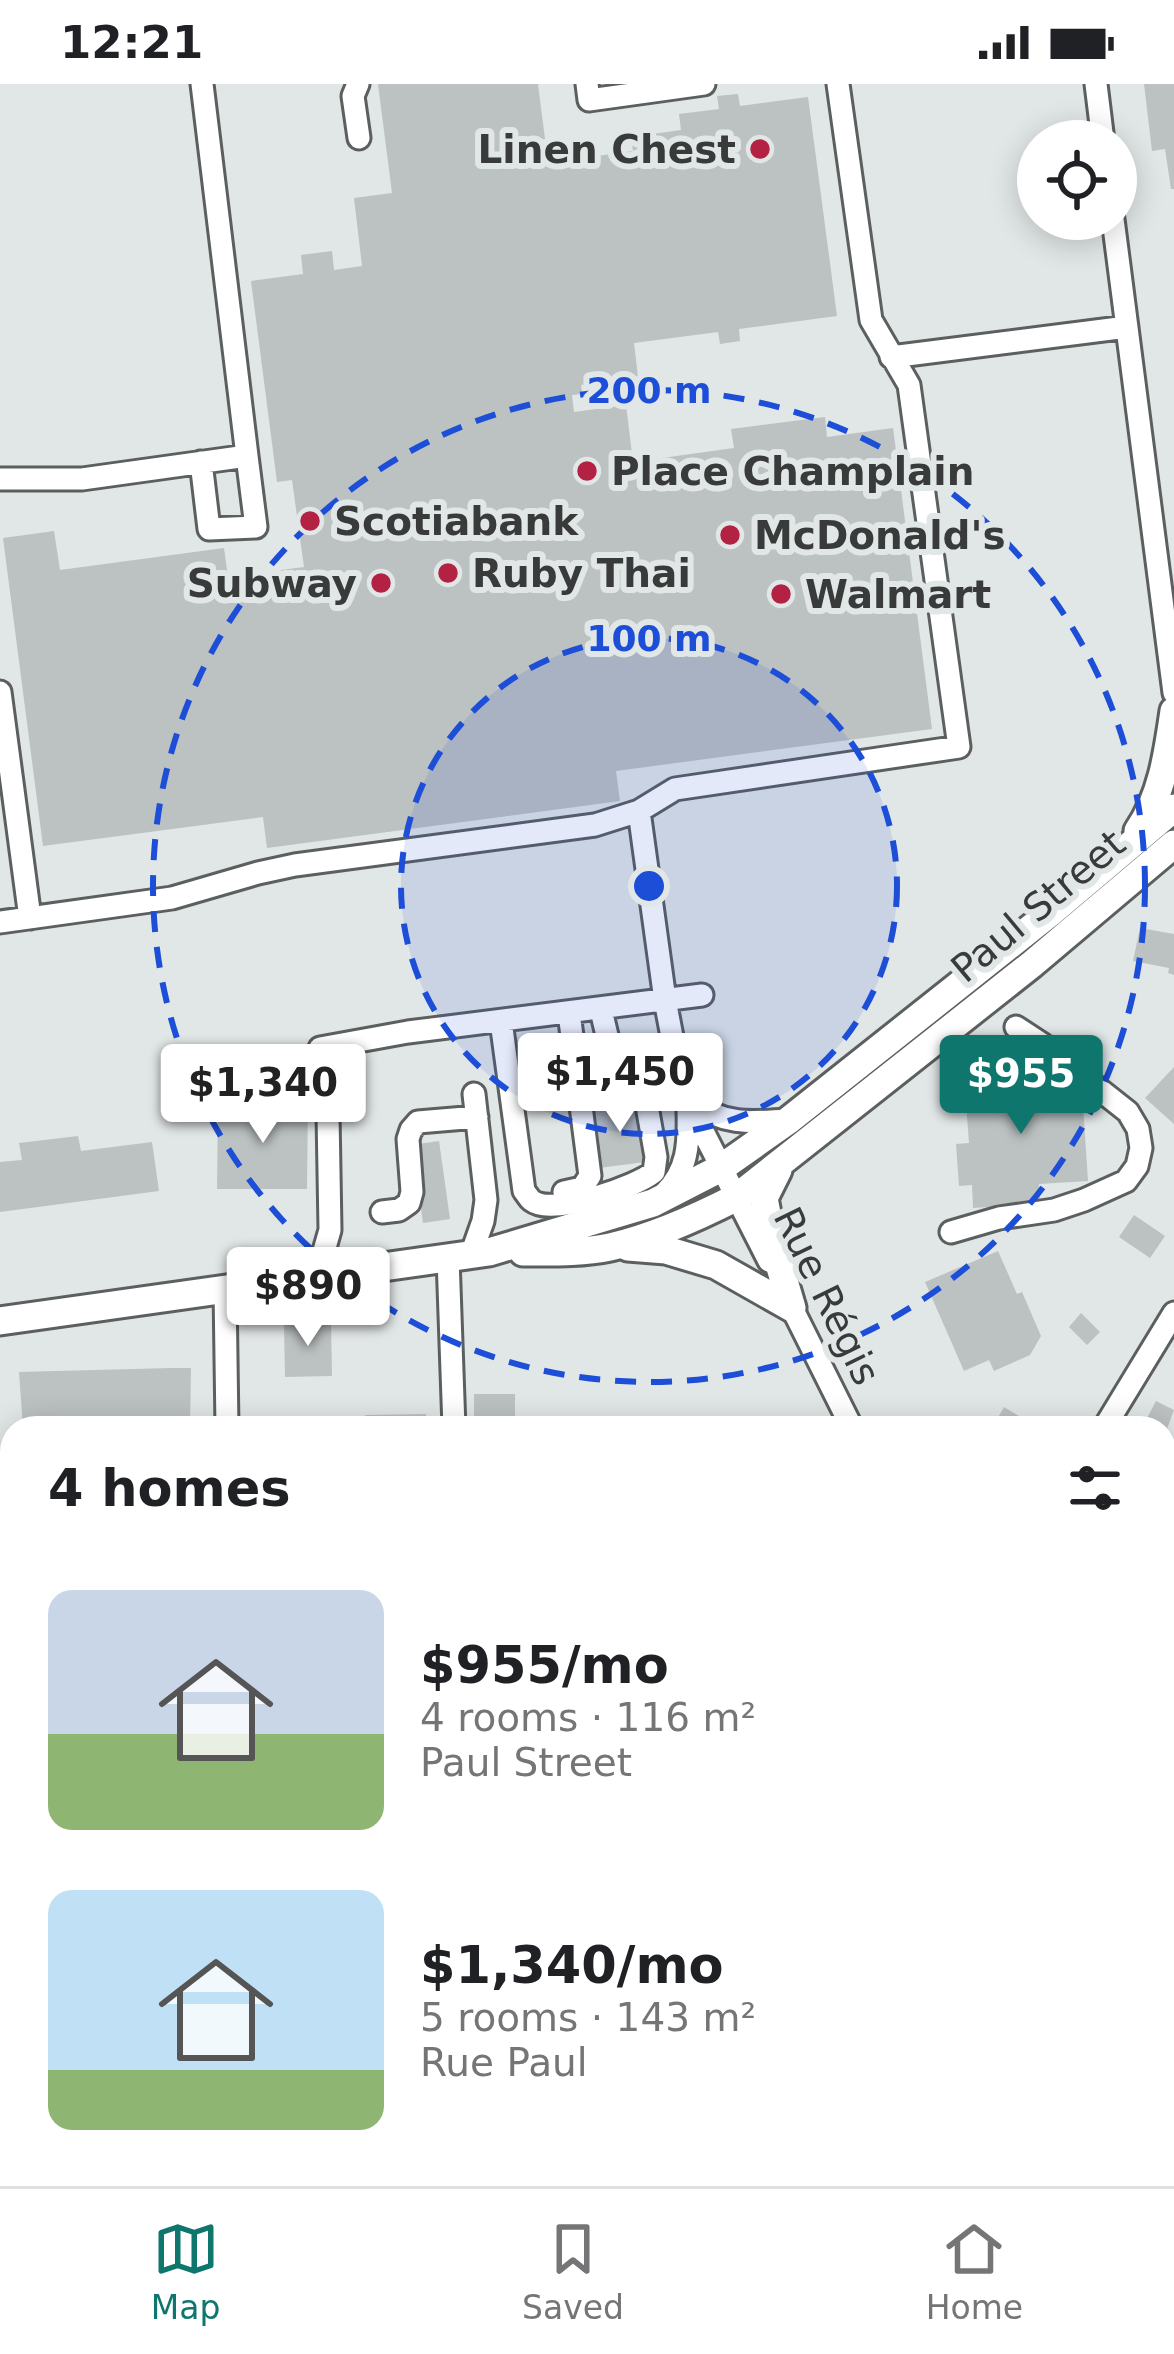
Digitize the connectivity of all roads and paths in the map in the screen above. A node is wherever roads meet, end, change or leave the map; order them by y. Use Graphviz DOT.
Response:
graph roads {
  1 [pos="202,84"];
  2 [pos="358,84"];
  3 [pos="587,84"];
  4 [pos="704,84"];
  5 [pos="838,84"];
  6 [pos="1096,84"];
  7 [pos="1100,120"];
  8 [pos="359,138"];
  9 [pos="1116,240"];
  10 [pos="1127,327"];
  11 [pos="891,357"];
  12 [pos="247,456"];
  13 [pos="201,463"];
  14 [pos="0,479"];
  15 [pos="0,692"];
  16 [pos="1174,693"];
  17 [pos="1174,711"];
  18 [pos="1174,808"];
  19 [pos="639,811"];
  20 [pos="1129,845"];
  21 [pos="1172,847"];
  22 [pos="30,917"];
  23 [pos="0,922"];
  24 [pos="703,995"];
  25 [pos="665,1000"];
  26 [pos="602,1010"];
  27 [pos="569,1013"];
  28 [pos="507,1020"];
  29 [pos="1016,1027"];
  30 [pos="320,1048"];
  31 [pos="687,1100"];
  32 [pos="328,1114"];
  33 [pos="789,1120"];
  34 [pos="791,1154"];
  35 [pos="722,1168"];
  36 [pos="737,1197"];
  37 [pos="486,1199"];
  38 [pos="653,1204"];
  39 [pos="382,1212"];
  40 [pos="951,1232"];
  41 [pos="523,1242"];
  42 [pos="612,1246"];
  43 [pos="469,1255"];
  44 [pos="311,1277"];
  45 [pos="225,1289"];
  46 [pos="792,1309"];
  47 [pos="1174,1313"];
  48 [pos="0,1321"];
  49 [pos="227,1416"];
  50 [pos="455,1416"];
  51 [pos="846,1416"];
  52 [pos="1111,1416"];
  1 -- 12 [label="street"];
  2 -- 8 [label="street"];
  3 -- 4 [label="street"];
  5 -- 11 [label="street"];
  6 -- 7 [label="street"];
  9 -- 10 [label="street"];
  10 -- 11 [label="street"];
  10 -- 16 [label="street"];
  11 -- 19 [label="street"];
  12 -- 13 [label="street"];
  12 -- 13 [label="street"];
  13 -- 14 [label="street"];
  15 -- 22 [label="street"];
  17 -- 20 [label="main road"];
  18 -- 20 [label="main road, Paul Street"];
  19 -- 22 [label="street"];
  19 -- 25 [label="street"];
  20 -- 33 [label="main road, Paul Street"];
  21 -- 34 [label="main road, Paul Street"];
  22 -- 23 [label="street"];
  24 -- 25 [label="street"];
  25 -- 26 [label="street"];
  25 -- 31 [label="street"];
  26 -- 27 [label="street"];
  26 -- 28 [label="street"];
  27 -- 28 [label="street"];
  27 -- 28 [label="street"];
  28 -- 30 [label="street"];
  29 -- 40 [label="street"];
  31 -- 33 [label="street"];
  31 -- 35 [label="street, Rue Régis"];
  31 -- 38 [label="street"];
  32 -- 44 [label="street"];
  33 -- 35 [label="main road"];
  34 -- 36 [label="main road, Paul Street"];
  34 -- 46 [label="main road"];
  35 -- 36 [label="street, Rue Régis"];
  35 -- 38 [label="main road"];
  36 -- 42 [label="main road, Paul Street"];
  36 -- 46 [label="street, Rue Régis"];
  37 -- 39 [label="street"];
  37 -- 41 [label="street"];
  37 -- 43 [label="street"];
  38 -- 41 [label="main road"];
  41 -- 43 [label="main road"];
  42 -- 43 [label="main road, Paul Street"];
  42 -- 46 [label="main road"];
  43 -- 44 [label="main road"];
  43 -- 50 [label="street"];
  44 -- 45 [label="main road"];
  45 -- 48 [label="main road"];
  45 -- 49 [label="street"];
  46 -- 51 [label="street, Rue Régis"];
  47 -- 52 [label="street"];
}
